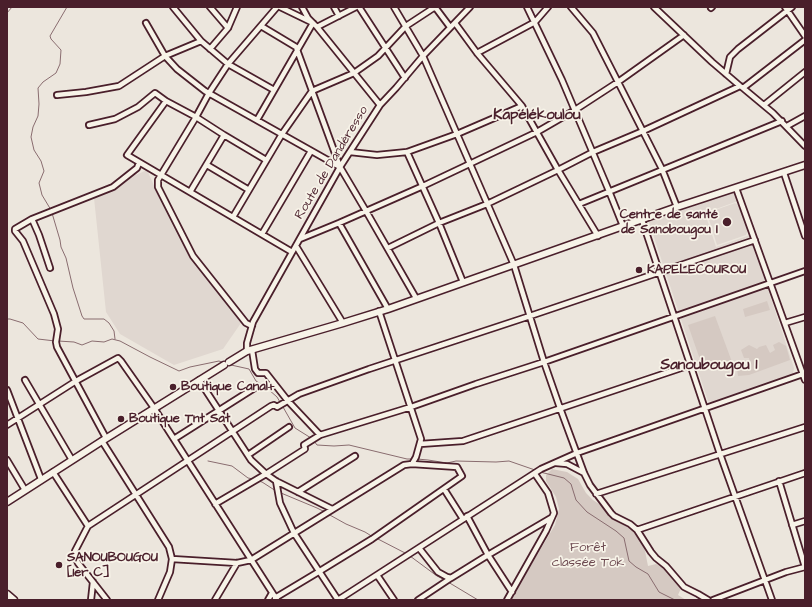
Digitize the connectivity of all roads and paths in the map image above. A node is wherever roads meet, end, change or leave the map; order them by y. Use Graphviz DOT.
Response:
graph roads {
  1 [pos="173,7"];
  2 [pos="210,7"];
  3 [pos="237,7"];
  4 [pos="277,7"];
  5 [pos="280,7"];
  6 [pos="302,7"];
  7 [pos="334,7"];
  8 [pos="358,7"];
  9 [pos="394,7"];
  10 [pos="527,7"];
  11 [pos="548,7"];
  12 [pos="571,7"];
  13 [pos="654,7"];
  14 [pos="468,8"];
  15 [pos="788,8"];
  16 [pos="339,16"];
  17 [pos="535,22"];
  18 [pos="146,23"];
  19 [pos="313,23"];
  20 [pos="455,23"];
  21 [pos="261,26"];
  22 [pos="406,26"];
  23 [pos="317,27"];
  24 [pos="450,27"];
  25 [pos="228,28"];
  26 [pos="684,35"];
  27 [pos="805,36"];
  28 [pos="805,40"];
  29 [pos="201,41"];
  30 [pos="386,48"];
  31 [pos="210,49"];
  32 [pos="297,50"];
  33 [pos="477,53"];
  34 [pos="166,56"];
  35 [pos="423,56"];
  36 [pos="228,64"];
  37 [pos="805,72"];
  38 [pos="354,73"];
  39 [pos="726,74"];
  40 [pos="405,78"];
  41 [pos="618,82"];
  42 [pos="741,87"];
  43 [pos="274,90"];
  44 [pos="312,90"];
  45 [pos="209,93"];
  46 [pos="57,94"];
  47 [pos="166,101"];
  48 [pos="380,105"];
  49 [pos="764,105"];
  50 [pos="522,106"];
  51 [pos="575,110"];
  52 [pos="805,116"];
  53 [pos="196,117"];
  54 [pos="257,120"];
  55 [pos="782,121"];
  56 [pos="89,125"];
  57 [pos="787,126"];
  58 [pos="643,131"];
  59 [pos="537,132"];
  60 [pos="282,134"];
  61 [pos="456,134"];
  62 [pos="224,135"];
  63 [pos="805,146"];
  64 [pos="311,151"];
  65 [pos="350,152"];
  66 [pos="408,152"];
  67 [pos="593,152"];
  68 [pos="266,160"];
  69 [pos="139,163"];
  70 [pos="470,164"];
  71 [pos="207,165"];
  72 [pos="805,165"];
  73 [pos="340,167"];
  74 [pos="662,169"];
  75 [pos="558,170"];
  76 [pos="784,172"];
  77 [pos="161,175"];
  78 [pos="423,186"];
  79 [pos="736,188"];
  80 [pos="249,190"];
  81 [pos="609,191"];
  82 [pos="190,192"];
  83 [pos="487,204"];
  84 [pos="579,204"];
  85 [pos="677,207"];
  86 [pos="366,210"];
  87 [pos="233,217"];
  88 [pos="32,219"];
  89 [pos="642,220"];
  90 [pos="339,223"];
  91 [pos="439,223"];
  92 [pos="803,225"];
  93 [pos="623,226"];
  94 [pos="262,234"];
  95 [pos="598,236"];
  96 [pos="805,236"];
  97 [pos="300,239"];
  98 [pos="755,240"];
  99 [pos="296,246"];
  100 [pos="388,248"];
  101 [pos="292,252"];
  102 [pos="514,265"];
  103 [pos="50,268"];
  104 [pos="805,271"];
  105 [pos="660,272"];
  106 [pos="463,282"];
  107 [pos="771,282"];
  108 [pos="416,298"];
  109 [pos="388,309"];
  110 [pos="379,311"];
  111 [pos="530,316"];
  112 [pos="674,317"];
  113 [pos="805,317"];
  114 [pos="343,323"];
  115 [pos="785,323"];
  116 [pos="252,326"];
  117 [pos="249,351"];
  118 [pos="395,360"];
  119 [pos="544,362"];
  120 [pos="690,365"];
  121 [pos="804,377"];
  122 [pos="25,380"];
  123 [pos="199,380"];
  124 [pos="76,381"];
  125 [pos="256,387"];
  126 [pos="7,390"];
  127 [pos="286,402"];
  128 [pos="40,404"];
  129 [pos="411,407"];
  130 [pos="154,408"];
  131 [pos="560,408"];
  132 [pos="705,409"];
  133 [pos="219,410"];
  134 [pos="18,418"];
  135 [pos="7,424"];
  136 [pos="289,427"];
  137 [pos="805,427"];
  138 [pos="233,432"];
  139 [pos="320,435"];
  140 [pos="104,439"];
  141 [pos="174,439"];
  142 [pos="420,444"];
  143 [pos="577,454"];
  144 [pos="720,454"];
  145 [pos="248,455"];
  146 [pos="355,456"];
  147 [pos="7,460"];
  148 [pos="72,460"];
  149 [pos="188,461"];
  150 [pos="414,461"];
  151 [pos="556,462"];
  152 [pos="53,472"];
  153 [pos="535,473"];
  154 [pos="584,473"];
  155 [pos="805,473"];
  156 [pos="266,474"];
  157 [pos="41,479"];
  158 [pos="276,480"];
  159 [pos="779,481"];
  160 [pos="444,489"];
  161 [pos="25,490"];
  162 [pos="298,492"];
  163 [pos="136,494"];
  164 [pos="596,494"];
  165 [pos="735,496"];
  166 [pos="7,502"];
  167 [pos="216,504"];
  168 [pos="332,509"];
  169 [pos="465,518"];
  170 [pos="551,518"];
  171 [pos="805,521"];
  172 [pos="792,525"];
  173 [pos="88,526"];
  174 [pos="637,530"];
  175 [pos="294,533"];
  176 [pos="419,548"];
  177 [pos="488,555"];
  178 [pos="172,559"];
  179 [pos="251,560"];
  180 [pos="237,563"];
  181 [pos="805,567"];
  182 [pos="320,572"];
  183 [pos="377,575"];
  184 [pos="451,578"];
  185 [pos="765,580"];
  186 [pos="92,582"];
  187 [pos="512,592"];
  188 [pos="272,593"];
  189 [pos="8,596"];
  190 [pos="276,599"];
  191 [pos="14,600"];
  192 [pos="91,600"];
  193 [pos="108,600"];
  194 [pos="158,600"];
  195 [pos="215,600"];
  196 [pos="268,600"];
  197 [pos="338,600"];
  198 [pos="394,600"];
  199 [pos="418,600"];
  200 [pos="507,600"];
  201 [pos="708,600"];
  202 [pos="713,600"];
  203 [pos="772,600"];
  1 -- 29 [label="street"];
  2 -- 25 [label="street"];
  3 -- 25 [label="street"];
  4 -- 21 [label="street"];
  5 -- 19 [label="street"];
  6 -- 19 [label="street"];
  7 -- 16 [label="street"];
  8 -- 16 [label="street"];
  8 -- 30 [label="street"];
  9 -- 22 [label="street"];
  10 -- 17 [label="street"];
  11 -- 17 [label="street"];
  12 -- 41 [label="street"];
  13 -- 26 [label="street"];
  14 -- 20 [label="street, Route de Dandéresso"];
  15 -- 27 [label="street"];
  15 -- 39 [label="street"];
  16 -- 23 [label="street"];
  17 -- 33 [label="street"];
  17 -- 51 [label="street"];
  18 -- 34 [label="street"];
  19 -- 23 [label="street"];
  19 -- 32 [label="street"];
  20 -- 24 [label="street, Route de Dandéresso"];
  20 -- 33 [label="street"];
  21 -- 32 [label="street"];
  21 -- 36 [label="street"];
  22 -- 24 [label="street"];
  22 -- 30 [label="street"];
  22 -- 35 [label="street"];
  23 -- 38 [label="street"];
  24 -- 35 [label="street, Route de Dandéresso"];
  25 -- 31 [label="street"];
  26 -- 39 [label="street"];
  26 -- 41 [label="street"];
  28 -- 42 [label="street"];
  29 -- 31 [label="street"];
  29 -- 34 [label="street"];
  30 -- 38 [label="street"];
  30 -- 40 [label="street"];
  31 -- 36 [label="street"];
  32 -- 43 [label="street"];
  32 -- 44 [label="street"];
  33 -- 50 [label="street"];
  34 -- 45 [label="street"];
  34 -- 46 [label="street"];
  35 -- 40 [label="street, Route de Dandéresso"];
  35 -- 61 [label="street"];
  36 -- 43 [label="street"];
  36 -- 45 [label="street"];
  37 -- 49 [label="street"];
  38 -- 44 [label="street"];
  38 -- 48 [label="street"];
  39 -- 42 [label="street"];
  40 -- 48 [label="street, Route de Dandéresso"];
  41 -- 51 [label="street"];
  41 -- 58 [label="street"];
  42 -- 49 [label="street"];
  42 -- 58 [label="street"];
  43 -- 54 [label="street"];
  44 -- 60 [label="street"];
  44 -- 73 [label="street"];
  45 -- 53 [label="street"];
  45 -- 54 [label="street"];
  47 -- 53 [label="street"];
  47 -- 56 [label="street"];
  47 -- 69 [label="street"];
  48 -- 65 [label="street, Route de Dandéresso"];
  49 -- 55 [label="street"];
  50 -- 59 [label="street"];
  50 -- 61 [label="street"];
  51 -- 59 [label="street"];
  51 -- 67 [label="street"];
  52 -- 57 [label="street"];
  53 -- 62 [label="street"];
  53 -- 77 [label="street"];
  54 -- 60 [label="street"];
  55 -- 57 [label="street"];
  55 -- 74 [label="street"];
  57 -- 63 [label="street"];
  58 -- 67 [label="street"];
  58 -- 74 [label="street"];
  59 -- 70 [label="street"];
  59 -- 75 [label="street"];
  60 -- 64 [label="street"];
  60 -- 68 [label="street"];
  61 -- 66 [label="street"];
  61 -- 70 [label="street"];
  62 -- 68 [label="street"];
  62 -- 71 [label="street"];
  64 -- 73 [label="street"];
  64 -- 94 [label="street"];
  65 -- 66 [label="street"];
  65 -- 73 [label="street, Route de Dandéresso"];
  66 -- 78 [label="street"];
  67 -- 75 [label="street"];
  67 -- 81 [label="street"];
  68 -- 80 [label="street"];
  69 -- 77 [label="street"];
  69 -- 88 [label="street"];
  70 -- 78 [label="street"];
  70 -- 83 [label="street"];
  71 -- 80 [label="street"];
  71 -- 82 [label="street"];
  72 -- 76 [label="highway"];
  73 -- 86 [label="street"];
  73 -- 97 [label="street, Route de Dandéresso"];
  74 -- 81 [label="street"];
  74 -- 85 [label="street"];
  75 -- 83 [label="street"];
  75 -- 84 [label="street"];
  76 -- 79 [label="highway"];
  76 -- 92 [label="street"];
  77 -- 82 [label="street"];
  77 -- 116 [label="street"];
  78 -- 86 [label="street"];
  78 -- 91 [label="street"];
  79 -- 85 [label="highway"];
  79 -- 98 [label="street"];
  80 -- 87 [label="street"];
  81 -- 84 [label="street"];
  81 -- 93 [label="street"];
  82 -- 87 [label="street"];
  83 -- 91 [label="street"];
  83 -- 102 [label="street"];
  84 -- 95 [label="street"];
  85 -- 89 [label="highway"];
  86 -- 90 [label="street"];
  86 -- 100 [label="street"];
  87 -- 94 [label="street"];
  88 -- 103 [label="street"];
  88 -- 124 [label="street"];
  89 -- 93 [label="highway"];
  89 -- 105 [label="street"];
  90 -- 97 [label="street"];
  90 -- 109 [label="street"];
  91 -- 100 [label="street"];
  91 -- 106 [label="street"];
  92 -- 96 [label="street"];
  93 -- 95 [label="highway"];
  94 -- 101 [label="street"];
  95 -- 102 [label="highway"];
  97 -- 99 [label="street, Route de Dandéresso"];
  98 -- 105 [label="street"];
  98 -- 107 [label="street"];
  99 -- 101 [label="street, Route de Dandéresso"];
  99 -- 114 [label="street"];
  100 -- 108 [label="street"];
  101 -- 116 [label="street, Route de Dandéresso"];
  102 -- 106 [label="highway"];
  102 -- 111 [label="street"];
  104 -- 107 [label="street"];
  105 -- 111 [label="street"];
  105 -- 112 [label="street"];
  106 -- 108 [label="highway"];
  107 -- 112 [label="street"];
  107 -- 115 [label="street"];
  108 -- 109 [label="highway"];
  109 -- 110 [label="highway"];
  110 -- 114 [label="highway"];
  110 -- 118 [label="street"];
  111 -- 118 [label="street"];
  111 -- 119 [label="street"];
  112 -- 119 [label="street"];
  112 -- 120 [label="street"];
  113 -- 115 [label="street"];
  114 -- 117 [label="highway"];
  115 -- 121 [label="street"];
  116 -- 117 [label="street, Route de Dandéresso"];
  117 -- 123 [label="highway"];
  117 -- 127 [label="street, Route de Dandéresso"];
  118 -- 127 [label="street"];
  118 -- 129 [label="street"];
  119 -- 129 [label="street"];
  119 -- 131 [label="street"];
  120 -- 131 [label="street"];
  120 -- 132 [label="street"];
  121 -- 132 [label="street"];
  122 -- 128 [label="street"];
  123 -- 130 [label="highway"];
  123 -- 133 [label="street"];
  124 -- 128 [label="street"];
  124 -- 130 [label="street"];
  124 -- 140 [label="street"];
  125 -- 133 [label="street"];
  126 -- 134 [label="street"];
  127 -- 138 [label="street"];
  127 -- 139 [label="street"];
  128 -- 134 [label="street"];
  128 -- 148 [label="street"];
  129 -- 139 [label="street"];
  129 -- 142 [label="street"];
  130 -- 140 [label="highway"];
  130 -- 141 [label="street"];
  131 -- 142 [label="street"];
  131 -- 143 [label="street"];
  132 -- 143 [label="street"];
  132 -- 144 [label="street"];
  133 -- 138 [label="street"];
  133 -- 141 [label="street"];
  134 -- 135 [label="street"];
  134 -- 157 [label="street"];
  136 -- 145 [label="street"];
  137 -- 144 [label="street"];
  138 -- 145 [label="street"];
  138 -- 149 [label="street"];
  139 -- 156 [label="street"];
  140 -- 148 [label="highway"];
  140 -- 163 [label="street"];
  141 -- 149 [label="street"];
  142 -- 150 [label="street"];
  143 -- 151 [label="street"];
  143 -- 154 [label="street"];
  144 -- 164 [label="street"];
  144 -- 165 [label="street"];
  145 -- 156 [label="street"];
  146 -- 162 [label="street"];
  147 -- 161 [label="street"];
  148 -- 152 [label="highway"];
  149 -- 163 [label="street"];
  149 -- 167 [label="street"];
  150 -- 160 [label="street"];
  150 -- 168 [label="street"];
  151 -- 153 [label="street"];
  151 -- 154 [label="street"];
  152 -- 157 [label="highway"];
  152 -- 173 [label="street"];
  153 -- 169 [label="street"];
  153 -- 170 [label="street"];
  154 -- 164 [label="street"];
  155 -- 159 [label="street"];
  156 -- 158 [label="street"];
  156 -- 167 [label="street"];
  157 -- 161 [label="highway"];
  158 -- 162 [label="street"];
  158 -- 175 [label="street"];
  159 -- 165 [label="street"];
  159 -- 172 [label="street"];
  160 -- 169 [label="street"];
  160 -- 182 [label="street"];
  161 -- 166 [label="highway"];
  162 -- 168 [label="street"];
  163 -- 173 [label="street"];
  163 -- 178 [label="street"];
  164 -- 174 [label="street"];
  165 -- 174 [label="street"];
  165 -- 185 [label="street"];
  167 -- 179 [label="street"];
  168 -- 175 [label="street"];
  169 -- 176 [label="street"];
  169 -- 177 [label="street"];
  170 -- 177 [label="street"];
  170 -- 187 [label="street"];
  171 -- 172 [label="street"];
  172 -- 181 [label="street"];
  173 -- 186 [label="street"];
  174 -- 201 [label="street"];
  175 -- 179 [label="street"];
  175 -- 182 [label="street"];
  176 -- 183 [label="street"];
  176 -- 184 [label="street"];
  177 -- 184 [label="street"];
  177 -- 187 [label="street"];
  178 -- 180 [label="street"];
  178 -- 194 [label="street"];
  179 -- 180 [label="street"];
  179 -- 188 [label="street"];
  180 -- 195 [label="street"];
  181 -- 185 [label="street"];
  182 -- 190 [label="street"];
  182 -- 197 [label="street"];
  183 -- 197 [label="street"];
  183 -- 198 [label="street"];
  184 -- 199 [label="street"];
  185 -- 202 [label="street"];
  185 -- 203 [label="street"];
  186 -- 192 [label="street"];
  186 -- 193 [label="street"];
  187 -- 200 [label="street"];
  188 -- 190 [label="street"];
  188 -- 196 [label="street"];
  189 -- 191 [label="highway"];
}
